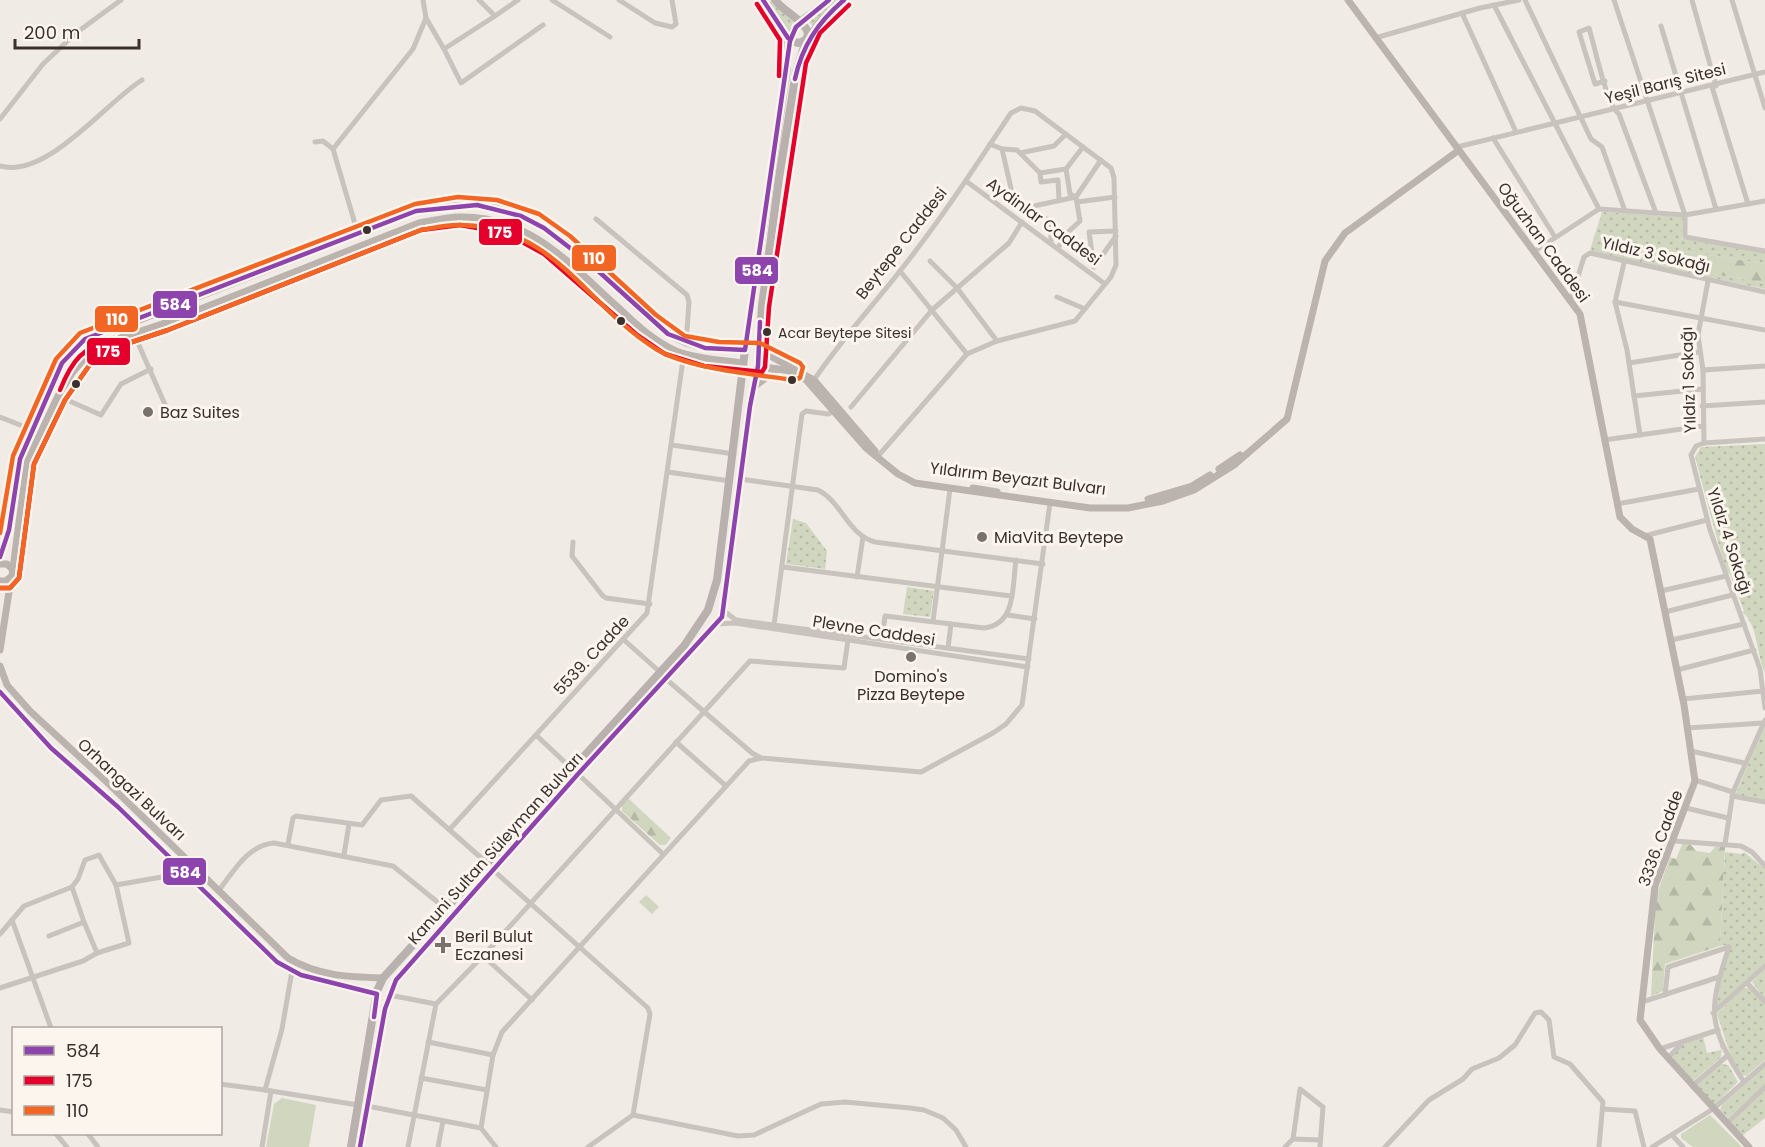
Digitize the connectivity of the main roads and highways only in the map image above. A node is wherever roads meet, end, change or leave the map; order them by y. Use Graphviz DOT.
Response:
graph roads {
  1 [pos="763,0"];
  2 [pos="775,0"];
  3 [pos="829,0"];
  4 [pos="844,0"];
  5 [pos="1348,0"];
  6 [pos="800,21"];
  7 [pos="788,38"];
  8 [pos="807,39"];
  9 [pos="1458,149"];
  10 [pos="546,229"];
  11 [pos="538,238"];
  12 [pos="74,348"];
  13 [pos="745,350"];
  14 [pos="759,350"];
  15 [pos="66,356"];
  16 [pos="86,357"];
  17 [pos="743,363"];
  18 [pos="78,366"];
  19 [pos="758,366"];
  20 [pos="777,369"];
  21 [pos="795,371"];
  22 [pos="754,387"];
  23 [pos="1050,501"];
  24 [pos="1620,517"];
  25 [pos="0,557"];
  26 [pos="0,564"];
  27 [pos="13,570"];
  28 [pos="11,578"];
  29 [pos="0,581"];
  30 [pos="724,611"];
  31 [pos="707,612"];
  32 [pos="716,624"];
  33 [pos="0,650"];
  34 [pos="0,666"];
  35 [pos="0,692"];
  36 [pos="71,749"];
  37 [pos="79,757"];
  38 [pos="62,759"];
  39 [pos="69,765"];
  40 [pos="574,771"];
  41 [pos="383,978"];
  42 [pos="393,986"];
  43 [pos="377,994"];
  44 [pos="389,994"];
  45 [pos="351,1147"];
  46 [pos="360,1147"];
  47 [pos="1749,1147"];
  1 -- 7 [label="main road"];
  2 -- 6 [label="main road"];
  3 -- 6 [label="main road"];
  4 -- 8 [label="main road, Kanuni Sultan Süleyman Bulvarı"];
  5 -- 9 [label="main road, Oğuzhan Caddesi"];
  6 -- 7 [label="main road"];
  6 -- 8 [label="main road"];
  7 -- 8 [label="main road"];
  7 -- 13 [label="main road, Kanuni Sultan Süleyman Bulvarı"];
  8 -- 14 [label="main road, Kanuni Sultan Süleyman Bulvarı"];
  9 -- 23 [label="main road, Yıldırım Beyazıt Bulvarı"];
  9 -- 24 [label="main road, Oğuzhan Caddesi"];
  10 -- 11 [label="main road"];
  10 -- 12 [label="main road"];
  10 -- 13 [label="main road"];
  11 -- 16 [label="main road"];
  11 -- 17 [label="main road"];
  12 -- 15 [label="main road"];
  12 -- 16 [label="main road"];
  13 -- 14 [label="main road"];
  13 -- 17 [label="main road, Kanuni Sultan Süleyman Bulvarı"];
  14 -- 19 [label="main road, Kanuni Sultan Süleyman Bulvarı"];
  14 -- 21 [label="main road, Yıldırım Beyazıt Bulvarı"];
  15 -- 18 [label="main road"];
  15 -- 25 [label="main road"];
  16 -- 18 [label="main road"];
  17 -- 19 [label="main road"];
  17 -- 31 [label="main road, Kanuni Sultan Süleyman Bulvarı"];
  18 -- 27 [label="main road"];
  19 -- 20 [label="main road, Yıldırım Beyazıt Bulvarı"];
  19 -- 22 [label="main road, Kanuni Sultan Süleyman Bulvarı"];
  20 -- 21 [label="main road, Yıldırım Beyazıt Bulvarı"];
  20 -- 22 [label="main road"];
  21 -- 23 [label="main road, Yıldırım Beyazıt Bulvarı"];
  21 -- 23 [label="main road, Yıldırım Beyazıt Bulvarı"];
  22 -- 30 [label="main road, Kanuni Sultan Süleyman Bulvarı"];
  24 -- 47 [label="main road, 3336. Cadde"];
  26 -- 27 [label="main road"];
  27 -- 28 [label="main road"];
  28 -- 29 [label="main road"];
  28 -- 33 [label="main road"];
  30 -- 31 [label="main road"];
  30 -- 32 [label="main road, Kanuni Sultan Süleyman Bulvarı"];
  31 -- 32 [label="main road"];
  31 -- 40 [label="main road, Kanuni Sultan Süleyman Bulvarı"];
  32 -- 40 [label="main road, Kanuni Sultan Süleyman Bulvarı"];
  34 -- 36 [label="main road, Orhangazi Bulvarı"];
  35 -- 38 [label="main road, Orhangazi Bulvarı"];
  36 -- 37 [label="main road, Orhangazi Bulvarı"];
  36 -- 38 [label="main road"];
  37 -- 39 [label="main road"];
  37 -- 41 [label="main road, Orhangazi Bulvarı"];
  38 -- 39 [label="main road, Orhangazi Bulvarı"];
  39 -- 43 [label="main road, Orhangazi Bulvarı"];
  40 -- 41 [label="main road, Kanuni Sultan Süleyman Bulvarı"];
  40 -- 42 [label="main road, Kanuni Sultan Süleyman Bulvarı"];
  41 -- 42 [label="main road"];
  41 -- 43 [label="main road, Kanuni Sultan Süleyman Bulvarı"];
  42 -- 44 [label="main road, Kanuni Sultan Süleyman Bulvarı"];
  43 -- 44 [label="main road"];
  43 -- 45 [label="main road, Kanuni Sultan Süleyman Bulvarı"];
  44 -- 46 [label="main road, Kanuni Sultan Süleyman Bulvarı"];
}
